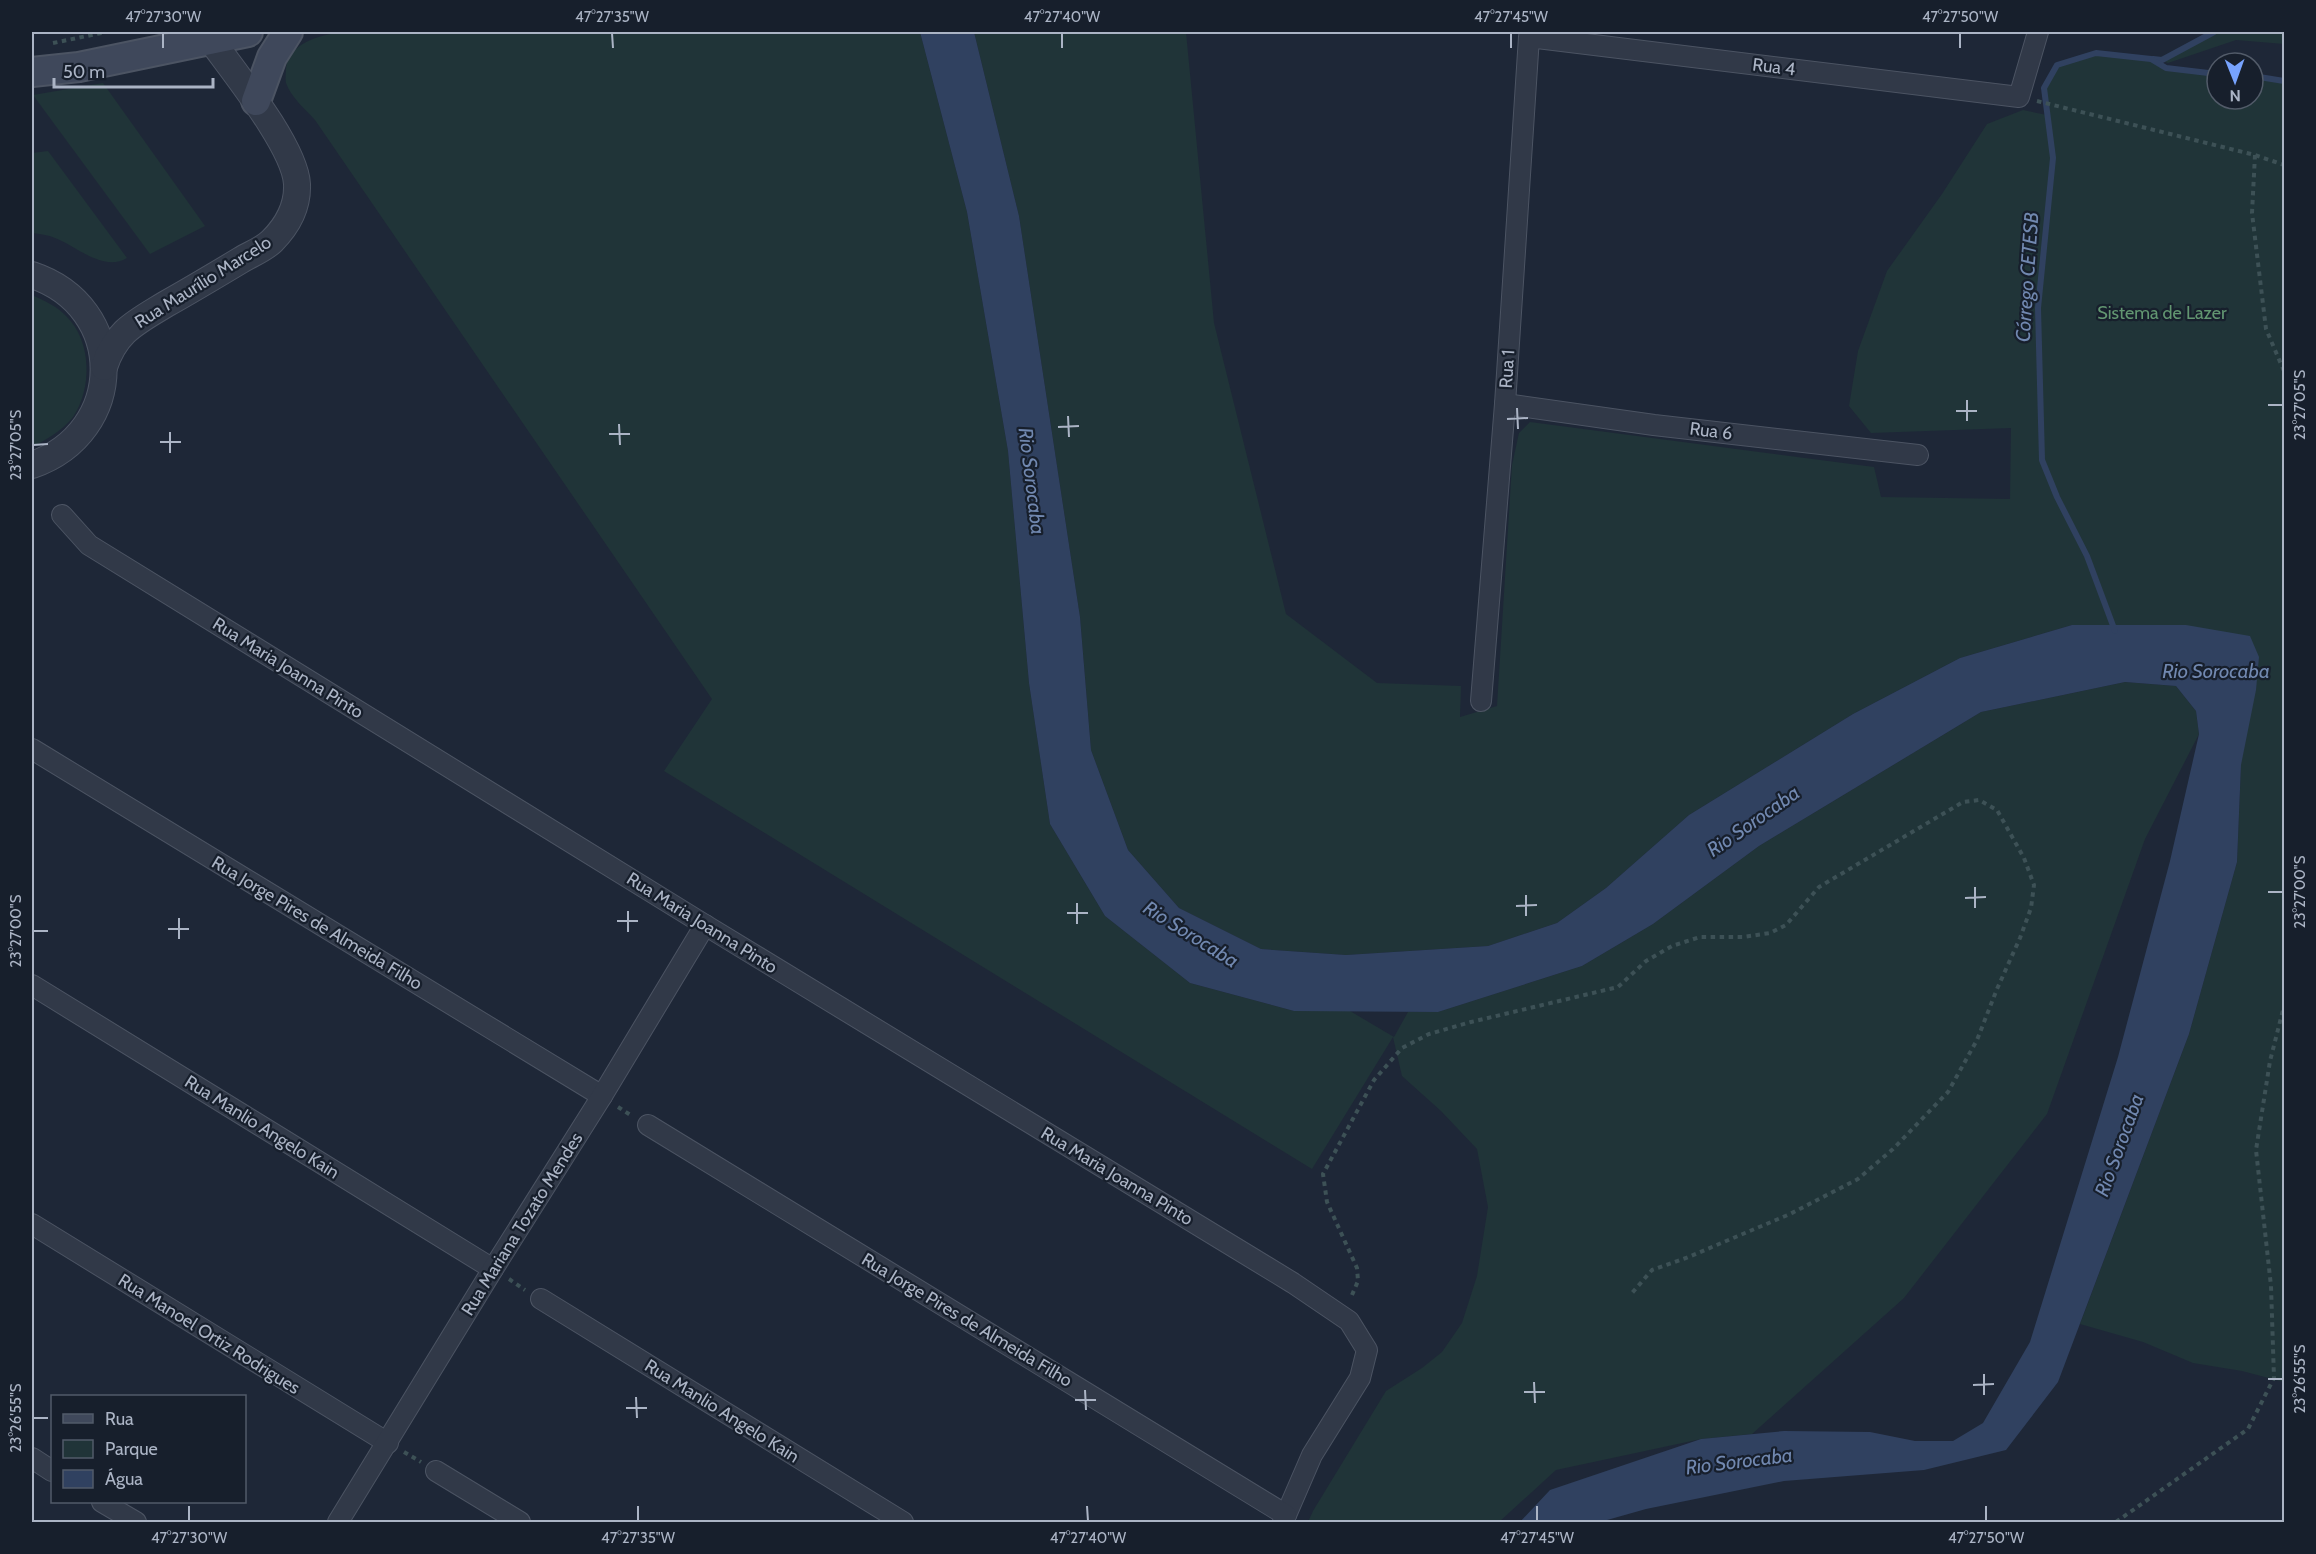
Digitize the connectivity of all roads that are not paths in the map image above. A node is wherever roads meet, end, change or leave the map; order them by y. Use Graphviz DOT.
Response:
graph roads {
  1 [pos="248,32"];
  2 [pos="288,32"];
  3 [pos="2038,32"];
  4 [pos="207,36"];
  5 [pos="1529,37"];
  6 [pos="32,72"];
  7 [pos="256,101"];
  8 [pos="32,275"];
  9 [pos="104,368"];
  10 [pos="1505,404"];
  11 [pos="1918,455"];
  12 [pos="38,465"];
  13 [pos="62,515"];
  14 [pos="1481,701"];
  15 [pos="32,749"];
  16 [pos="705,925"];
  17 [pos="32,985"];
  18 [pos="602,1096"];
  19 [pos="648,1125"];
  20 [pos="32,1224"];
  21 [pos="493,1269"];
  22 [pos="541,1299"];
  23 [pos="388,1443"];
  24 [pos="32,1458"];
  25 [pos="51,1470"];
  26 [pos="436,1471"];
  27 [pos="104,1503"];
  28 [pos="1284,1519"];
  29 [pos="136,1522"];
  30 [pos="338,1522"];
  31 [pos="520,1522"];
  32 [pos="903,1522"];
  1 -- 4 [label="main road"];
  2 -- 7 [label="main road"];
  3 -- 5 [label="street, Rua 4"];
  4 -- 6 [label="main road"];
  4 -- 7 [label="street, Rua Maurílio Marcelo"];
  5 -- 10 [label="street, Rua 1"];
  7 -- 9 [label="street, Rua Maurílio Marcelo"];
  8 -- 9 [label="street, Rua Maurílio Marcelo"];
  9 -- 12 [label="street, Rua Maurílio Marcelo"];
  10 -- 11 [label="street, Rua 6"];
  10 -- 14 [label="street, Rua 1"];
  13 -- 16 [label="street, Rua Maria Joanna Pinto"];
  15 -- 18 [label="street, Rua Jorge Pires de Almeida Filho"];
  16 -- 18 [label="street, Rua Mariana Tozato Mendes"];
  16 -- 28 [label="street, Rua Maria Joanna Pinto"];
  17 -- 21 [label="street, Rua Manlio Angelo Kain"];
  18 -- 21 [label="street, Rua Mariana Tozato Mendes"];
  19 -- 28 [label="street, Rua Jorge Pires de Almeida Filho"];
  20 -- 23 [label="street, Rua Manoel Ortiz Rodrigues"];
  21 -- 23 [label="street, Rua Mariana Tozato Mendes"];
  22 -- 32 [label="street, Rua Manlio Angelo Kain"];
  23 -- 30 [label="street, Rua Mariana Tozato Mendes"];
  24 -- 25 [label="street"];
  26 -- 31 [label="street"];
  27 -- 29 [label="street"];
}
